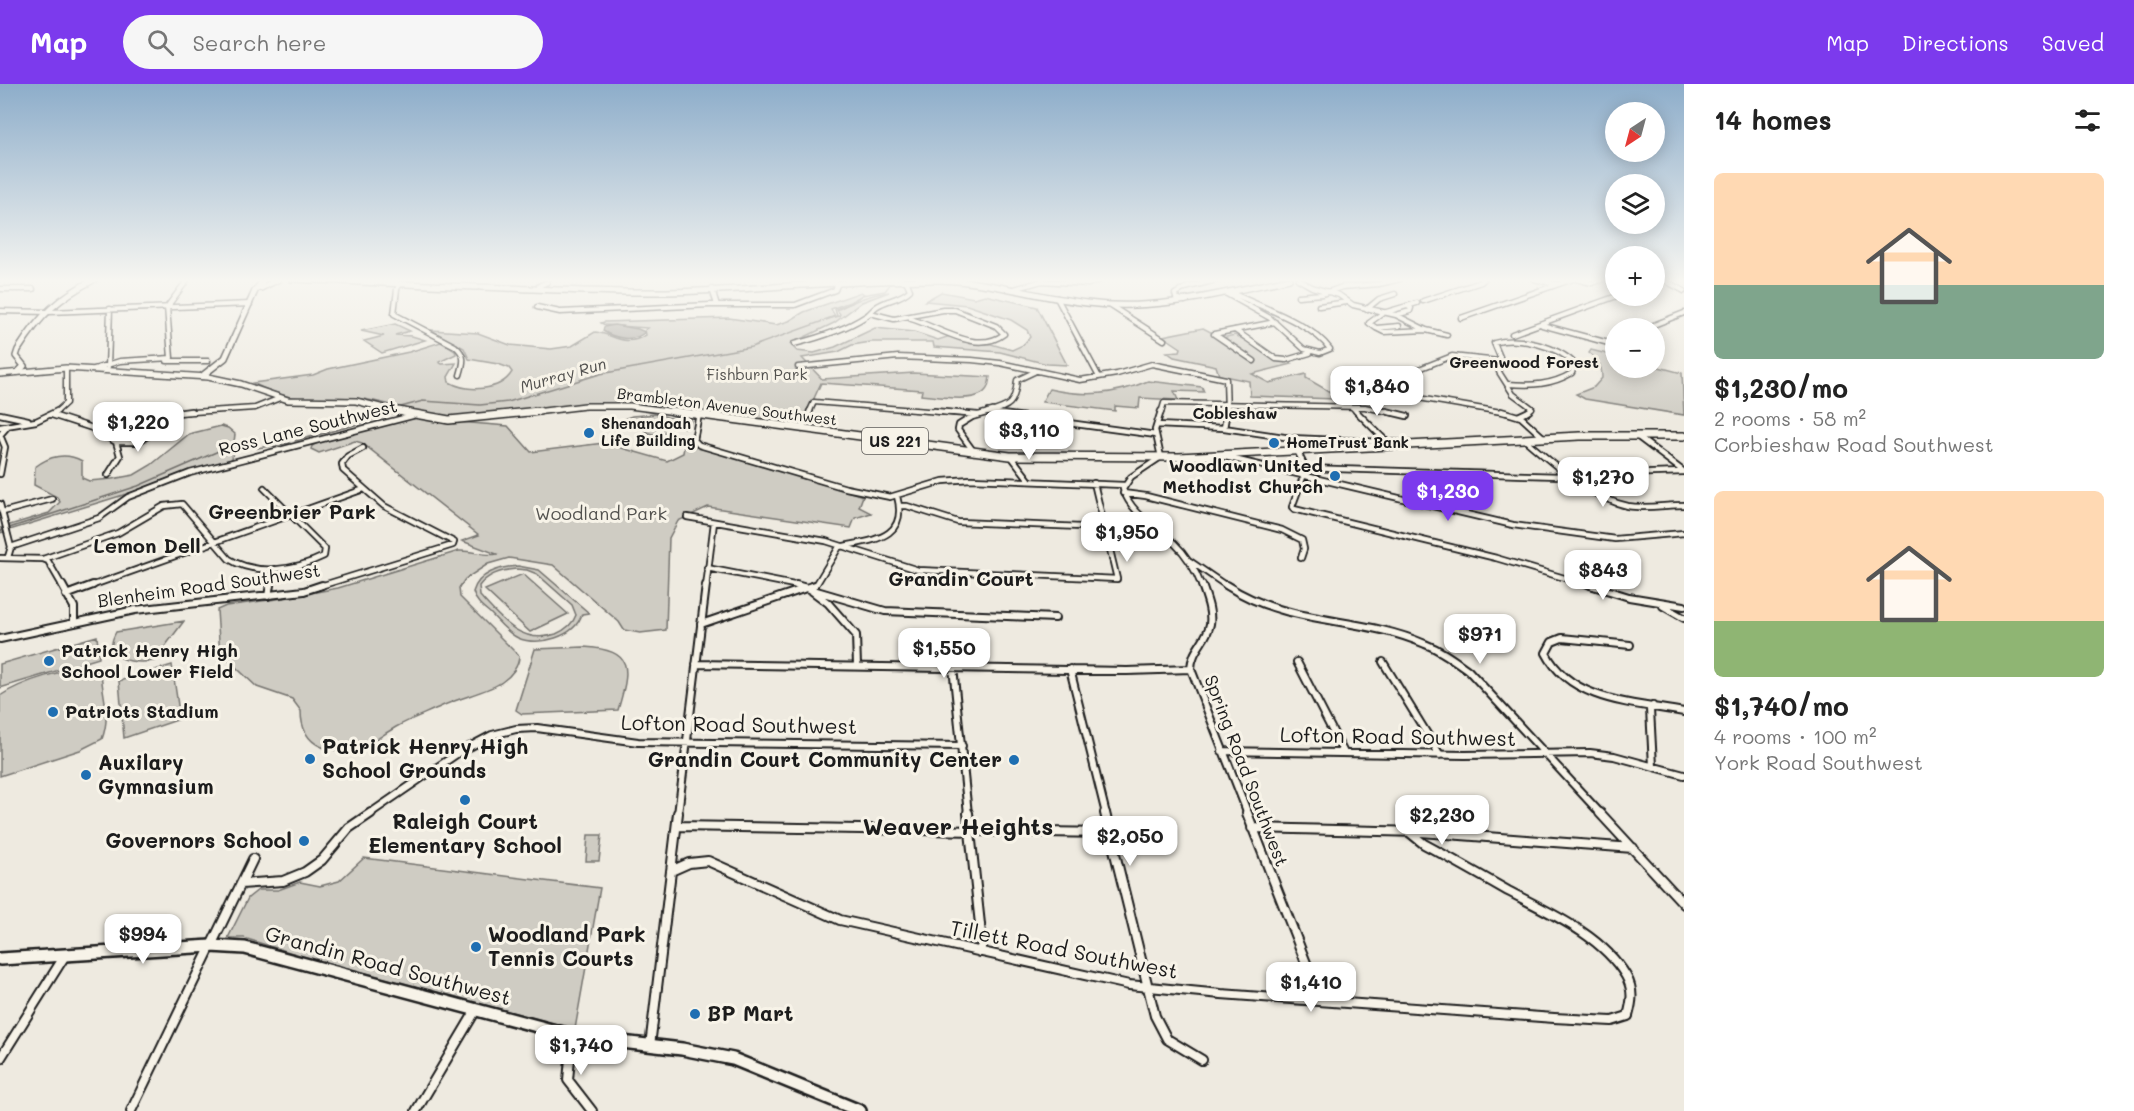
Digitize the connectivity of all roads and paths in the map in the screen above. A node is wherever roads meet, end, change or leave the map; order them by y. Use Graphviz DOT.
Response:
graph roads {
  1 [pos="34,327"];
  2 [pos="109,327"];
  3 [pos="169,327"];
  4 [pos="239,327"];
  5 [pos="418,327"];
  6 [pos="845,327"];
  7 [pos="939,327"];
  8 [pos="999,327"];
  9 [pos="1074,327"];
  10 [pos="1144,327"];
  11 [pos="1250,327"];
  12 [pos="1280,327"];
  13 [pos="1303,327"];
  14 [pos="1388,327"];
  15 [pos="1421,327"];
  16 [pos="1534,327"];
  17 [pos="1547,327"];
  18 [pos="1376,328"];
  19 [pos="1235,330"];
  20 [pos="1427,330"];
  21 [pos="1512,334"];
  22 [pos="1447,335"];
  23 [pos="1164,340"];
  24 [pos="1605,342"];
  25 [pos="794,344"];
  26 [pos="171,346"];
  27 [pos="1301,348"];
  28 [pos="1315,352"];
  29 [pos="1303,354"];
  30 [pos="168,359"];
  31 [pos="208,361"];
  32 [pos="1254,361"];
  33 [pos="1499,361"];
  34 [pos="108,367"];
  35 [pos="798,367"];
  36 [pos="66,368"];
  37 [pos="18,372"];
  38 [pos="1034,372"];
  39 [pos="0,374"];
  40 [pos="460,375"];
  41 [pos="202,376"];
  42 [pos="1099,377"];
  43 [pos="1508,384"];
  44 [pos="1347,389"];
  45 [pos="1386,390"];
  46 [pos="1395,394"];
  47 [pos="280,398"];
  48 [pos="1227,404"];
  49 [pos="1352,408"];
  50 [pos="988,412"];
  51 [pos="0,414"];
  52 [pos="699,414"];
  53 [pos="52,415"];
  54 [pos="978,415"];
  55 [pos="412,416"];
  56 [pos="1407,416"];
  57 [pos="1518,416"];
  58 [pos="29,421"];
  59 [pos="145,421"];
  60 [pos="1157,425"];
  61 [pos="8,426"];
  62 [pos="0,427"];
  63 [pos="1224,428"];
  64 [pos="802,429"];
  65 [pos="99,432"];
  66 [pos="157,434"];
  67 [pos="1156,435"];
  68 [pos="1637,435"];
  69 [pos="1684,436"];
  70 [pos="1291,438"];
  71 [pos="1544,438"];
  72 [pos="1524,440"];
  73 [pos="1386,441"];
  74 [pos="118,442"];
  75 [pos="1418,445"];
  76 [pos="363,448"];
  77 [pos="974,452"];
  78 [pos="1298,452"];
  79 [pos="1010,456"];
  80 [pos="1219,456"];
  81 [pos="1161,457"];
  82 [pos="1305,468"];
  83 [pos="1684,472"];
  84 [pos="0,474"];
  85 [pos="108,475"];
  86 [pos="1570,476"];
  87 [pos="1304,477"];
  88 [pos="1030,481"];
  89 [pos="1094,483"];
  90 [pos="264,488"];
  91 [pos="364,489"];
  92 [pos="1123,489"];
  93 [pos="897,496"];
  94 [pos="52,499"];
  95 [pos="0,504"];
  96 [pos="1293,504"];
  97 [pos="1684,505"];
  98 [pos="900,506"];
  99 [pos="3,512"];
  100 [pos="291,515"];
  101 [pos="687,517"];
  102 [pos="714,522"];
  103 [pos="1106,528"];
  104 [pos="1684,533"];
  105 [pos="215,543"];
  106 [pos="842,546"];
  107 [pos="11,547"];
  108 [pos="8,557"];
  109 [pos="0,558"];
  110 [pos="1301,558"];
  111 [pos="43,559"];
  112 [pos="1188,559"];
  113 [pos="707,568"];
  114 [pos="274,569"];
  115 [pos="1221,581"];
  116 [pos="1201,583"];
  117 [pos="809,588"];
  118 [pos="66,595"];
  119 [pos="268,596"];
  120 [pos="1653,603"];
  121 [pos="1684,606"];
  122 [pos="1055,618"];
  123 [pos="1684,618"];
  124 [pos="74,622"];
  125 [pos="701,624"];
  126 [pos="0,639"];
  127 [pos="1630,645"];
  128 [pos="1297,662"];
  129 [pos="1383,662"];
  130 [pos="696,664"];
  131 [pos="857,666"];
  132 [pos="953,667"];
  133 [pos="1070,669"];
  134 [pos="1191,669"];
  135 [pos="1653,706"];
  136 [pos="1684,711"];
  137 [pos="687,741"];
  138 [pos="962,746"];
  139 [pos="1222,751"];
  140 [pos="1344,753"];
  141 [pos="1440,755"];
  142 [pos="1546,755"];
  143 [pos="1653,766"];
  144 [pos="1684,775"];
  145 [pos="677,826"];
  146 [pos="1252,828"];
  147 [pos="970,831"];
  148 [pos="1408,831"];
  149 [pos="1109,833"];
  150 [pos="1633,848"];
  151 [pos="253,859"];
  152 [pos="671,871"];
  153 [pos="241,884"];
  154 [pos="1684,904"];
  155 [pos="211,946"];
  156 [pos="980,952"];
  157 [pos="65,955"];
  158 [pos="0,959"];
  159 [pos="1147,988"];
  160 [pos="1321,1001"];
  161 [pos="477,1009"];
  162 [pos="578,1037"];
  163 [pos="650,1046"];
  164 [pos="0,1059"];
  165 [pos="1202,1060"];
  166 [pos="131,1111"];
  167 [pos="416,1111"];
  168 [pos="592,1111"];
  169 [pos="860,1111"];
  1 -- 37 [label="main road"];
  2 -- 34 [label="street"];
  3 -- 26 [label="street"];
  4 -- 41 [label="main road"];
  5 -- 40 [label="street"];
  6 -- 25 [label="street"];
  7 -- 8 [label="street"];
  9 -- 42 [label="street"];
  10 -- 23 [label="street"];
  11 -- 19 [label="street"];
  12 -- 27 [label="street"];
  13 -- 28 [label="street"];
  14 -- 18 [label="street"];
  15 -- 20 [label="street"];
  16 -- 21 [label="street"];
  17 -- 24 [label="street"];
  18 -- 20 [label="street"];
  19 -- 29 [label="street"];
  19 -- 32 [label="street"];
  20 -- 22 [label="street"];
  26 -- 30 [label="street"];
  27 -- 28 [label="street"];
  27 -- 29 [label="street"];
  28 -- 29 [label="street"];
  30 -- 31 [label="street"];
  30 -- 34 [label="street"];
  33 -- 43 [label="street"];
  33 -- 43 [label="street"];
  33 -- 45 [label="street"];
  34 -- 36 [label="main road, Brambleton Avenue Southwest / US 221"];
  34 -- 41 [label="main road, Brambleton Avenue Southwest / US 221"];
  35 -- 38 [label="street"];
  36 -- 37 [label="main road, Brambleton Avenue Southwest / US 221"];
  36 -- 53 [label="street"];
  37 -- 39 [label="main road, Brambleton Avenue Southwest / US 221"];
  38 -- 42 [label="street"];
  38 -- 50 [label="street"];
  41 -- 47 [label="main road, Brambleton Avenue Southwest / US 221"];
  42 -- 48 [label="street"];
  43 -- 57 [label="street"];
  44 -- 45 [label="street"];
  45 -- 46 [label="street"];
  46 -- 57 [label="street"];
  47 -- 55 [label="main road, Brambleton Avenue Southwest / US 221"];
  47 -- 59 [label="street"];
  48 -- 49 [label="street"];
  48 -- 60 [label="street"];
  48 -- 63 [label="street"];
  49 -- 56 [label="street"];
  49 -- 73 [label="street"];
  50 -- 54 [label="street"];
  50 -- 67 [label="street"];
  51 -- 58 [label="street"];
  52 -- 55 [label="main road, Brambleton Avenue Southwest / US 221"];
  52 -- 64 [label="main road, Brambleton Avenue Southwest / US 221"];
  52 -- 93 [label="street"];
  53 -- 58 [label="street"];
  53 -- 65 [label="street"];
  54 -- 64 [label="street"];
  54 -- 77 [label="street"];
  55 -- 107 [label="street, Ross Lane Southwest"];
  57 -- 71 [label="street"];
  58 -- 61 [label="street"];
  59 -- 65 [label="street"];
  59 -- 74 [label="street"];
  60 -- 63 [label="street"];
  60 -- 67 [label="street"];
  61 -- 62 [label="street"];
  61 -- 84 [label="street"];
  63 -- 70 [label="street"];
  64 -- 77 [label="main road, Brambleton Avenue Southwest / US 221"];
  65 -- 74 [label="street"];
  66 -- 74 [label="street"];
  67 -- 81 [label="street"];
  68 -- 69 [label="main road, US 221"];
  68 -- 71 [label="main road, Brambleton Avenue Southwest / US 221"];
  68 -- 83 [label="street"];
  70 -- 73 [label="street"];
  70 -- 78 [label="street"];
  71 -- 72 [label="main road, Brambleton Avenue Southwest / US 221"];
  72 -- 75 [label="main road, Brambleton Avenue Southwest / US 221"];
  72 -- 86 [label="street"];
  73 -- 75 [label="street"];
  74 -- 85 [label="street"];
  75 -- 78 [label="main road, Brambleton Avenue Southwest / US 221"];
  76 -- 91 [label="street"];
  77 -- 79 [label="main road, Brambleton Avenue Southwest / US 221"];
  78 -- 80 [label="main road, Brambleton Avenue Southwest / US 221"];
  78 -- 82 [label="street"];
  79 -- 81 [label="main road, Brambleton Avenue Southwest / US 221"];
  79 -- 88 [label="street"];
  80 -- 81 [label="main road, Brambleton Avenue Southwest / US 221"];
  80 -- 87 [label="street"];
  81 -- 92 [label="street"];
  82 -- 86 [label="street"];
  82 -- 87 [label="street"];
  83 -- 86 [label="street"];
  86 -- 97 [label="street"];
  87 -- 96 [label="street"];
  87 -- 104 [label="street"];
  88 -- 89 [label="street"];
  88 -- 93 [label="street"];
  89 -- 92 [label="street"];
  89 -- 103 [label="street"];
  90 -- 100 [label="street"];
  91 -- 100 [label="street"];
  91 -- 119 [label="street, Blenheim Road Southwest"];
  92 -- 110 [label="street"];
  92 -- 112 [label="street, Spring Road Southwest"];
  93 -- 98 [label="street"];
  94 -- 99 [label="street"];
  95 -- 99 [label="street"];
  96 -- 120 [label="street"];
  98 -- 103 [label="street"];
  98 -- 106 [label="street"];
  99 -- 107 [label="street"];
  100 -- 105 [label="street"];
  100 -- 114 [label="street"];
  101 -- 102 [label="street"];
  102 -- 106 [label="street"];
  102 -- 113 [label="street"];
  103 -- 106 [label="street"];
  105 -- 111 [label="street"];
  105 -- 114 [label="street"];
  105 -- 118 [label="street"];
  106 -- 117 [label="street"];
  107 -- 108 [label="street"];
  108 -- 109 [label="street"];
  108 -- 111 [label="street"];
  111 -- 118 [label="street"];
  112 -- 115 [label="street"];
  112 -- 116 [label="street, Spring Road Southwest"];
  113 -- 117 [label="street"];
  113 -- 125 [label="street"];
  114 -- 119 [label="street"];
  115 -- 116 [label="street"];
  115 -- 142 [label="street"];
  116 -- 134 [label="street, Spring Road Southwest"];
  117 -- 122 [label="street"];
  117 -- 125 [label="street"];
  117 -- 131 [label="street"];
  118 -- 124 [label="street"];
  119 -- 124 [label="street, Blenheim Road Southwest"];
  120 -- 121 [label="street"];
  120 -- 123 [label="street"];
  124 -- 126 [label="street, Blenheim Road Southwest"];
  125 -- 130 [label="street"];
  127 -- 135 [label="street"];
  128 -- 140 [label="street"];
  129 -- 141 [label="street"];
  130 -- 131 [label="street"];
  130 -- 137 [label="street"];
  131 -- 132 [label="street"];
  132 -- 133 [label="street"];
  132 -- 138 [label="street"];
  133 -- 134 [label="street"];
  133 -- 149 [label="street"];
  134 -- 139 [label="street, Spring Road Southwest"];
  135 -- 136 [label="street"];
  135 -- 143 [label="street"];
  137 -- 138 [label="street, Lofton Road Southwest"];
  137 -- 145 [label="street"];
  137 -- 153 [label="street, Lofton Road Southwest"];
  138 -- 147 [label="street"];
  139 -- 140 [label="street, Lofton Road Southwest"];
  139 -- 146 [label="street, Spring Road Southwest"];
  140 -- 141 [label="street, Lofton Road Southwest"];
  141 -- 142 [label="street, Lofton Road Southwest"];
  142 -- 143 [label="street, Lofton Road Southwest"];
  142 -- 150 [label="street"];
  143 -- 144 [label="street, Lofton Road Southwest"];
  145 -- 147 [label="street"];
  145 -- 152 [label="street"];
  146 -- 148 [label="street"];
  146 -- 160 [label="street, Spring Road Southwest"];
  147 -- 149 [label="street"];
  147 -- 156 [label="street"];
  148 -- 150 [label="street"];
  148 -- 160 [label="street, Tillett Road Southwest"];
  149 -- 159 [label="street"];
  150 -- 154 [label="street"];
  151 -- 153 [label="street"];
  152 -- 156 [label="street, Tillett Road Southwest"];
  152 -- 163 [label="street"];
  153 -- 155 [label="street"];
  155 -- 157 [label="main road, Grandin Road Southwest"];
  155 -- 161 [label="main road, Grandin Road Southwest"];
  155 -- 166 [label="street"];
  156 -- 159 [label="street, Tillett Road Southwest"];
  157 -- 158 [label="main road, Grandin Road Southwest"];
  157 -- 164 [label="street"];
  159 -- 160 [label="street, Tillett Road Southwest"];
  159 -- 165 [label="street"];
  161 -- 162 [label="main road, Grandin Road Southwest"];
  161 -- 167 [label="street"];
  162 -- 163 [label="main road, Grandin Road Southwest"];
  162 -- 168 [label="street"];
  163 -- 169 [label="main road, Grandin Road Southwest"];
}
